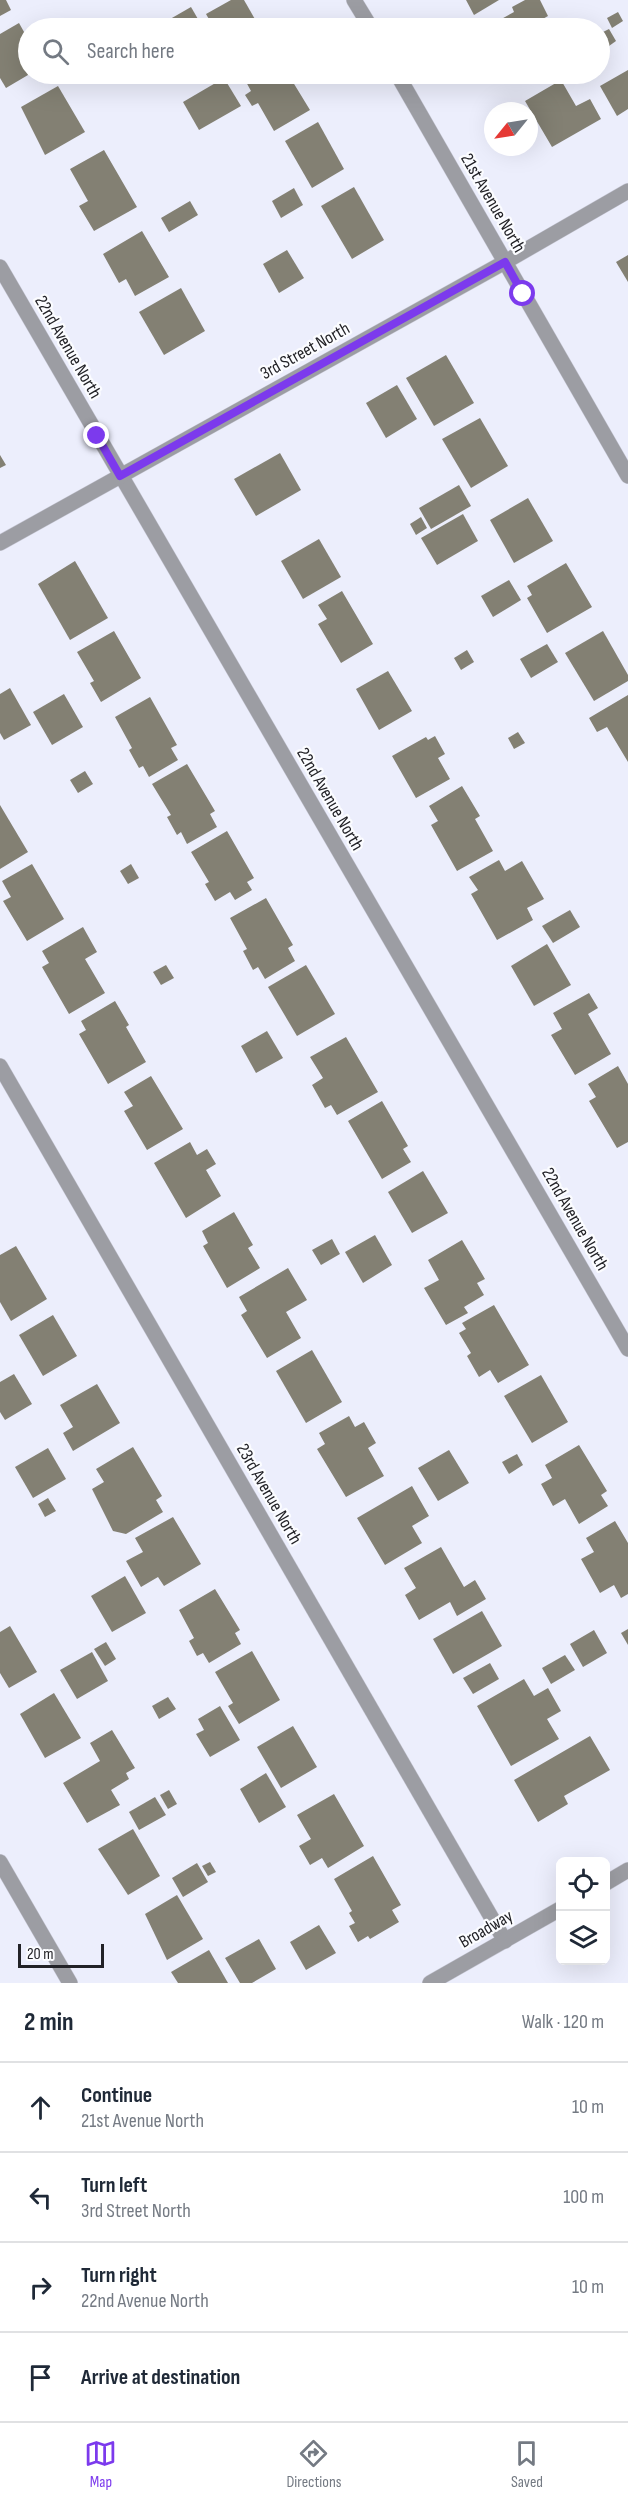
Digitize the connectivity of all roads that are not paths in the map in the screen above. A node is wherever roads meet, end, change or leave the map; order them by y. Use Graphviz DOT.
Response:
graph roads {
  1 [pos="354,0"];
  2 [pos="364,18"];
  3 [pos="402,84"];
  4 [pos="628,191"];
  5 [pos="505,262"];
  6 [pos="0,267"];
  7 [pos="120,476"];
  8 [pos="628,476"];
  9 [pos="0,543"];
  10 [pos="0,1066"];
  11 [pos="628,1349"];
  12 [pos="0,1862"];
  13 [pos="628,1870"];
  14 [pos="610,1881"];
  15 [pos="557,1911"];
  16 [pos="504,1941"];
  17 [pos="70,1983"];
  18 [pos="430,1983"];
  1 -- 2 [label="street"];
  3 -- 5 [label="street, 21st Avenue North"];
  4 -- 5 [label="street, 3rd Street North"];
  5 -- 7 [label="street, 3rd Street North"];
  5 -- 8 [label="street, 21st Avenue North"];
  6 -- 7 [label="street, 22nd Avenue North"];
  7 -- 9 [label="street, 3rd Street North"];
  7 -- 11 [label="street, 22nd Avenue North"];
  10 -- 16 [label="street, 23rd Avenue North"];
  12 -- 17 [label="street"];
  13 -- 14 [label="street"];
  15 -- 16 [label="street, Broadway"];
  16 -- 18 [label="street, Broadway"];
}
